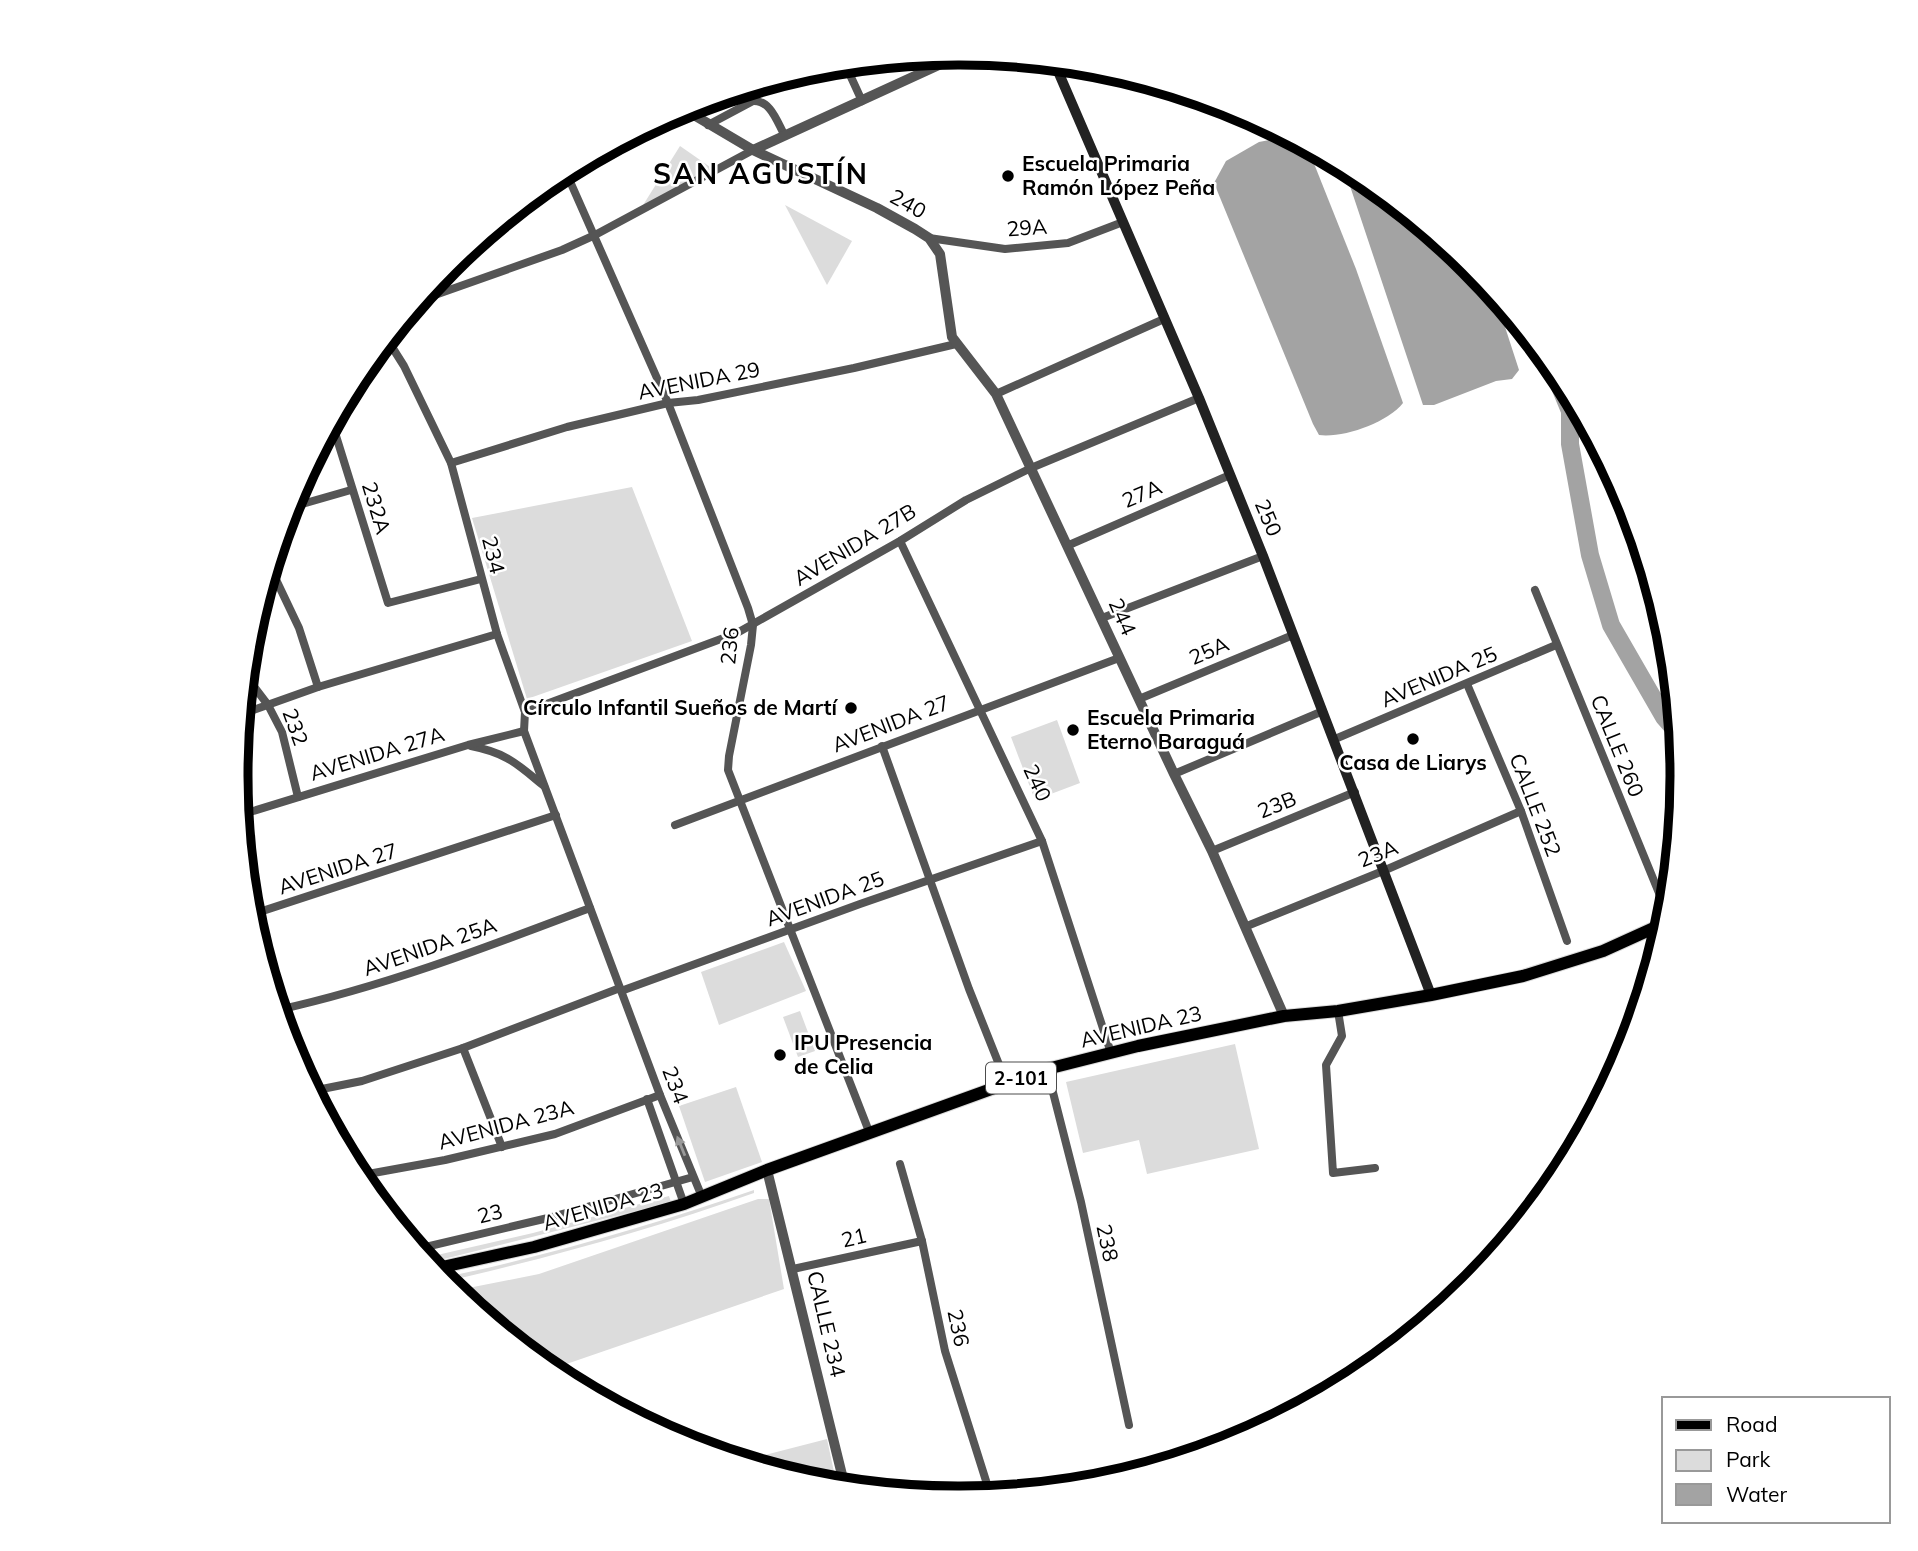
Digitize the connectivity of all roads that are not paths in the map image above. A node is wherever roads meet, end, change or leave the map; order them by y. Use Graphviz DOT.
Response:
graph roads {
  1 [pos="938,65"];
  2 [pos="1058,72"];
  3 [pos="849,74"];
  4 [pos="862,101"];
  5 [pos="694,116"];
  6 [pos="708,125"];
  7 [pos="785,136"];
  8 [pos="753,150"];
  9 [pos="570,181"];
  10 [pos="1123,222"];
  11 [pos="595,235"];
  12 [pos="929,238"];
  13 [pos="436,294"];
  14 [pos="1164,318"];
  15 [pos="956,344"];
  16 [pos="392,347"];
  17 [pos="996,394"];
  18 [pos="1199,398"];
  19 [pos="668,403"];
  20 [pos="335,435"];
  21 [pos="452,463"];
  22 [pos="1031,468"];
  23 [pos="1230,475"];
  24 [pos="351,490"];
  25 [pos="302,504"];
  26 [pos="900,541"];
  27 [pos="1069,545"];
  28 [pos="1263,556"];
  29 [pos="276,579"];
  30 [pos="481,579"];
  31 [pos="1535,590"];
  32 [pos="1102,618"];
  33 [pos="752,625"];
  34 [pos="496,634"];
  35 [pos="1293,635"];
  36 [pos="1556,645"];
  37 [pos="1119,658"];
  38 [pos="1467,684"];
  39 [pos="254,686"];
  40 [pos="318,687"];
  41 [pos="1139,699"];
  42 [pos="268,705"];
  43 [pos="981,709"];
  44 [pos="252,711"];
  45 [pos="1323,711"];
  46 [pos="525,712"];
  47 [pos="524,731"];
  48 [pos="1335,739"];
  49 [pos="468,745"];
  50 [pos="882,746"];
  51 [pos="1174,774"];
  52 [pos="545,788"];
  53 [pos="1355,792"];
  54 [pos="298,797"];
  55 [pos="740,801"];
  56 [pos="1521,811"];
  57 [pos="250,812"];
  58 [pos="556,815"];
  59 [pos="675,825"];
  60 [pos="1042,841"];
  61 [pos="1212,851"];
  62 [pos="1383,871"];
  63 [pos="929,881"];
  64 [pos="1659,894"];
  65 [pos="590,908"];
  66 [pos="262,911"];
  67 [pos="1247,926"];
  68 [pos="1653,928"];
  69 [pos="790,931"];
  70 [pos="1567,941"];
  71 [pos="621,989"];
  72 [pos="1431,995"];
  73 [pos="287,1008"];
  74 [pos="1338,1011"];
  75 [pos="1284,1016"];
  76 [pos="463,1048"];
  77 [pos="1111,1053"];
  78 [pos="1047,1069"];
  79 [pos="1006,1082"];
  80 [pos="322,1089"];
  81 [pos="660,1095"];
  82 [pos="647,1100"];
  83 [pos="870,1134"];
  84 [pos="502,1147"];
  85 [pos="900,1164"];
  86 [pos="1375,1168"];
  87 [pos="767,1170"];
  88 [pos="370,1173"];
  89 [pos="693,1177"];
  90 [pos="677,1182"];
  91 [pos="702,1198"];
  92 [pos="684,1204"];
  93 [pos="922,1241"];
  94 [pos="427,1247"];
  95 [pos="445,1266"];
  96 [pos="793,1269"];
  97 [pos="1129,1425"];
  98 [pos="842,1476"];
  99 [pos="986,1485"];
  1 -- 4 [label="street"];
  2 -- 10 [label="main road, 250"];
  3 -- 4 [label="street"];
  4 -- 7 [label="street"];
  5 -- 6 [label="street, 240"];
  6 -- 7 [label="street"];
  6 -- 8 [label="street, 240"];
  7 -- 8 [label="street"];
  8 -- 11 [label="street"];
  8 -- 12 [label="street, 240"];
  9 -- 11 [label="street, 236"];
  10 -- 12 [label="street, 29A"];
  10 -- 14 [label="main road, 250"];
  11 -- 13 [label="street"];
  11 -- 19 [label="street, 236"];
  12 -- 15 [label="street, 244"];
  14 -- 17 [label="street"];
  14 -- 18 [label="main road, 250"];
  15 -- 17 [label="street, 244"];
  15 -- 19 [label="street, AVENIDA 29"];
  16 -- 21 [label="street, 234"];
  17 -- 22 [label="street, 244"];
  18 -- 22 [label="street, AVENIDA 27B"];
  18 -- 23 [label="main road, 250"];
  19 -- 21 [label="street, AVENIDA 29"];
  19 -- 33 [label="street, 236"];
  20 -- 24 [label="street, 232A"];
  21 -- 30 [label="street, 234"];
  22 -- 26 [label="street, AVENIDA 27B"];
  22 -- 27 [label="street, 244"];
  23 -- 27 [label="street, 27A"];
  23 -- 28 [label="main road, 250"];
  24 -- 25 [label="street"];
  24 -- 30 [label="street, 232A"];
  26 -- 33 [label="street, AVENIDA 27B"];
  26 -- 43 [label="street, 240"];
  27 -- 32 [label="street, 244"];
  28 -- 32 [label="street"];
  28 -- 35 [label="main road, 250"];
  29 -- 40 [label="street, 232"];
  30 -- 34 [label="street, 234"];
  31 -- 36 [label="street, CALLE 260"];
  32 -- 37 [label="street, 244"];
  33 -- 46 [label="street, AVENIDA 27B"];
  33 -- 55 [label="street, 236"];
  34 -- 40 [label="street"];
  34 -- 46 [label="street, 234"];
  35 -- 41 [label="street, 25A"];
  35 -- 45 [label="main road, 250"];
  36 -- 38 [label="street, AVENIDA 25"];
  36 -- 64 [label="street, CALLE 260"];
  37 -- 41 [label="street, 244"];
  37 -- 43 [label="street, AVENIDA 27"];
  38 -- 48 [label="street, AVENIDA 25"];
  38 -- 56 [label="street, CALLE 252"];
  39 -- 42 [label="street, 232"];
  40 -- 42 [label="street"];
  41 -- 51 [label="street, 244"];
  42 -- 44 [label="street"];
  42 -- 54 [label="street, 232"];
  43 -- 50 [label="street, AVENIDA 27"];
  43 -- 60 [label="street, 240"];
  45 -- 48 [label="main road, 250"];
  45 -- 51 [label="street"];
  46 -- 47 [label="street, 234"];
  47 -- 49 [label="street, AVENIDA 27A"];
  47 -- 52 [label="street, 234"];
  48 -- 53 [label="main road, 250"];
  49 -- 52 [label="street, 234"];
  49 -- 54 [label="street, AVENIDA 27A"];
  50 -- 55 [label="street, AVENIDA 27"];
  50 -- 63 [label="street"];
  51 -- 61 [label="street, 244"];
  52 -- 58 [label="street, 234"];
  53 -- 61 [label="street, 23B"];
  53 -- 62 [label="main road, 250"];
  54 -- 57 [label="street, AVENIDA 27A"];
  55 -- 59 [label="street, AVENIDA 27"];
  55 -- 69 [label="street, 236"];
  56 -- 62 [label="street, 23A"];
  56 -- 70 [label="street, CALLE 252"];
  58 -- 65 [label="street, 234"];
  58 -- 66 [label="street, AVENIDA 27"];
  60 -- 63 [label="street, AVENIDA 25"];
  60 -- 77 [label="street, 240"];
  61 -- 67 [label="street, 244"];
  62 -- 67 [label="street, 23A"];
  62 -- 72 [label="main road, 250"];
  63 -- 69 [label="street, AVENIDA 25"];
  63 -- 79 [label="street"];
  65 -- 71 [label="street, 234"];
  65 -- 73 [label="street, AVENIDA 25A"];
  67 -- 75 [label="street, 244"];
  68 -- 72 [label="main road, AVENIDA 23 / 2-101"];
  69 -- 71 [label="street, AVENIDA 25"];
  69 -- 83 [label="street, 236"];
  71 -- 76 [label="street, AVENIDA 25"];
  71 -- 81 [label="street, 234"];
  72 -- 74 [label="main road, AVENIDA 23 / 2-101"];
  74 -- 75 [label="main road, AVENIDA 23 / 2-101"];
  74 -- 86 [label="street"];
  75 -- 77 [label="main road, AVENIDA 23 / 2-101"];
  76 -- 80 [label="street, AVENIDA 25"];
  76 -- 84 [label="street"];
  77 -- 78 [label="main road, AVENIDA 23 / 2-101"];
  78 -- 79 [label="main road, AVENIDA 23 / 2-101"];
  78 -- 97 [label="street, 238"];
  79 -- 83 [label="main road, AVENIDA 23 / 2-101"];
  81 -- 82 [label="street, AVENIDA 23A"];
  89 -- 81 [label="street, 234, one-way"];
  82 -- 84 [label="street, AVENIDA 23A"];
  82 -- 90 [label="street, 234"];
  83 -- 87 [label="main road, AVENIDA 23 / 2-101"];
  84 -- 88 [label="street, AVENIDA 23A"];
  85 -- 93 [label="street, 236"];
  87 -- 91 [label="main road, AVENIDA 23 / 2-101"];
  87 -- 96 [label="street, CALLE 234"];
  89 -- 90 [label="street, 23"];
  89 -- 91 [label="street, 234"];
  90 -- 92 [label="street, 234"];
  90 -- 94 [label="street, 23"];
  91 -- 92 [label="main road, AVENIDA 23 / 2-101"];
  92 -- 95 [label="main road, AVENIDA 23 / 2-101"];
  93 -- 96 [label="street, 21"];
  93 -- 99 [label="street, 236"];
  96 -- 98 [label="street, CALLE 234"];
}
